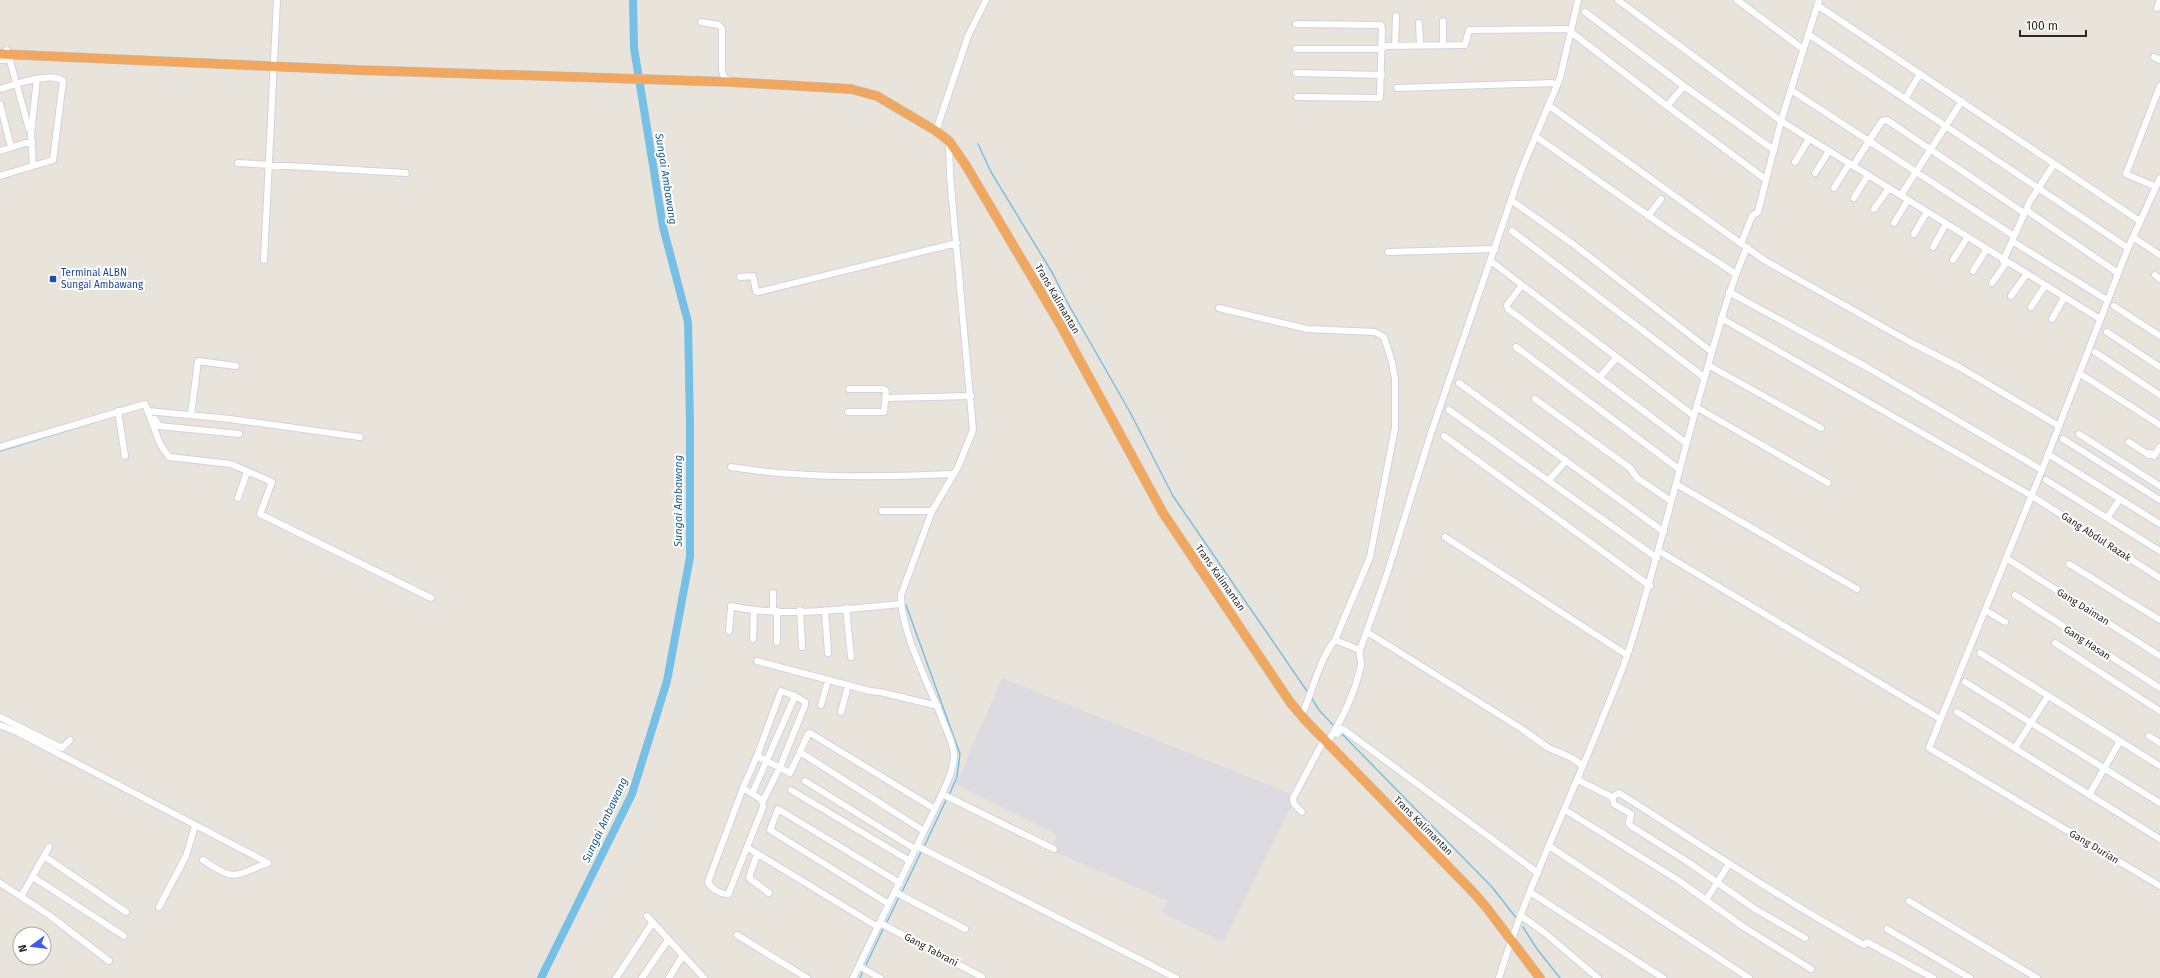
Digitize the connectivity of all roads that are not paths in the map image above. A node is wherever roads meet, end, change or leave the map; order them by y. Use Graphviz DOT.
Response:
graph roads {
  1 [pos="277,0"];
  2 [pos="986,0"];
  3 [pos="1578,0"];
  4 [pos="1618,0"];
  5 [pos="1737,0"];
  6 [pos="2160,0"];
  7 [pos="1818,3"];
  8 [pos="2157,8"];
  9 [pos="1585,12"];
  10 [pos="1396,16"];
  11 [pos="1443,21"];
  12 [pos="701,22"];
  13 [pos="1419,23"];
  14 [pos="1296,24"];
  15 [pos="1571,32"];
  16 [pos="1808,34"];
  17 [pos="1420,45"];
  18 [pos="1443,45"];
  19 [pos="1395,46"];
  20 [pos="1382,48"];
  21 [pos="1296,49"];
  22 [pos="1803,49"];
  23 [pos="5,53"];
  24 [pos="0,60"];
  25 [pos="274,65"];
  26 [pos="1296,73"];
  27 [pos="1920,74"];
  28 [pos="1382,75"];
  29 [pos="37,78"];
  30 [pos="731,82"];
  31 [pos="17,84"];
  32 [pos="1557,86"];
  33 [pos="1684,86"];
  34 [pos="2160,86"];
  35 [pos="1397,88"];
  36 [pos="0,89"];
  37 [pos="1791,90"];
  38 [pos="1297,97"];
  39 [pos="1905,99"];
  40 [pos="1962,101"];
  41 [pos="0,104"];
  42 [pos="1548,105"];
  43 [pos="1667,106"];
  44 [pos="1781,121"];
  45 [pos="1945,126"];
  46 [pos="936,131"];
  47 [pos="31,134"];
  48 [pos="1535,136"];
  49 [pos="1809,139"];
  50 [pos="32,141"];
  51 [pos="949,141"];
  52 [pos="1869,142"];
  53 [pos="11,147"];
  54 [pos="1774,150"];
  55 [pos="1930,150"];
  56 [pos="0,151"];
  57 [pos="1829,151"];
  58 [pos="1795,162"];
  59 [pos="238,163"];
  60 [pos="268,164"];
  61 [pos="2054,164"];
  62 [pos="1851,165"];
  63 [pos="33,166"];
  64 [pos="1916,171"];
  65 [pos="406,173"];
  66 [pos="1815,173"];
  67 [pos="1868,175"];
  68 [pos="0,176"];
  69 [pos="2160,178"];
  70 [pos="1765,179"];
  71 [pos="2156,187"];
  72 [pos="1834,188"];
  73 [pos="1889,188"];
  74 [pos="2038,188"];
  75 [pos="1900,195"];
  76 [pos="1854,198"];
  77 [pos="1661,199"];
  78 [pos="1511,200"];
  79 [pos="1908,200"];
  80 [pos="1874,209"];
  81 [pos="1927,212"];
  82 [pos="2026,212"];
  83 [pos="1648,216"];
  84 [pos="2140,221"];
  85 [pos="1894,223"];
  86 [pos="1946,224"];
  87 [pos="1512,231"];
  88 [pos="1914,234"];
  89 [pos="2133,237"];
  90 [pos="1967,238"];
  91 [pos="2013,239"];
  92 [pos="957,243"];
  93 [pos="1744,246"];
  94 [pos="1933,247"];
  95 [pos="2128,248"];
  96 [pos="1495,249"];
  97 [pos="1986,250"];
  98 [pos="1388,252"];
  99 [pos="2160,255"];
  100 [pos="264,260"];
  101 [pos="1953,260"];
  102 [pos="1491,261"];
  103 [pos="2005,262"];
  104 [pos="1973,271"];
  105 [pos="2118,273"];
  106 [pos="1736,274"];
  107 [pos="2026,275"];
  108 [pos="740,277"];
  109 [pos="1992,283"];
  110 [pos="1522,285"];
  111 [pos="2045,286"];
  112 [pos="1729,292"];
  113 [pos="2011,296"];
  114 [pos="2064,298"];
  115 [pos="2107,300"];
  116 [pos="2114,306"];
  117 [pos="2031,307"];
  118 [pos="1219,308"];
  119 [pos="1721,318"];
  120 [pos="2052,319"];
  121 [pos="2100,319"];
  122 [pos="2107,332"];
  123 [pos="2160,336"];
  124 [pos="1516,347"];
  125 [pos="1712,352"];
  126 [pos="2095,352"];
  127 [pos="1617,357"];
  128 [pos="1708,365"];
  129 [pos="236,366"];
  130 [pos="2160,367"];
  131 [pos="2082,375"];
  132 [pos="1600,378"];
  133 [pos="1705,378"];
  134 [pos="1459,383"];
  135 [pos="849,389"];
  136 [pos="2160,395"];
  137 [pos="971,396"];
  138 [pos="886,398"];
  139 [pos="1535,399"];
  140 [pos="1696,407"];
  141 [pos="149,409"];
  142 [pos="1449,410"];
  143 [pos="118,411"];
  144 [pos="848,412"];
  145 [pos="191,415"];
  146 [pos="1694,416"];
  147 [pos="2160,425"];
  148 [pos="2059,426"];
  149 [pos="1822,428"];
  150 [pos="239,434"];
  151 [pos="2079,434"];
  152 [pos="1444,436"];
  153 [pos="360,437"];
  154 [pos="2063,439"];
  155 [pos="2129,442"];
  156 [pos="1686,443"];
  157 [pos="0,447"];
  158 [pos="2160,448"];
  159 [pos="2048,454"];
  160 [pos="125,456"];
  161 [pos="1566,461"];
  162 [pos="731,467"];
  163 [pos="1679,469"];
  164 [pos="2042,470"];
  165 [pos="248,472"];
  166 [pos="954,474"];
  167 [pos="2046,480"];
  168 [pos="1548,481"];
  169 [pos="1828,483"];
  170 [pos="1676,484"];
  171 [pos="2160,486"];
  172 [pos="2032,496"];
  173 [pos="238,498"];
  174 [pos="2120,499"];
  175 [pos="2160,500"];
  176 [pos="1671,501"];
  177 [pos="882,511"];
  178 [pos="932,511"];
  179 [pos="2107,518"];
  180 [pos="2160,524"];
  181 [pos="1664,532"];
  182 [pos="1445,538"];
  183 [pos="1659,551"];
  184 [pos="2160,551"];
  185 [pos="1657,558"];
  186 [pos="2006,558"];
  187 [pos="2069,564"];
  188 [pos="2160,578"];
  189 [pos="1650,586"];
  190 [pos="1858,589"];
  191 [pos="773,593"];
  192 [pos="2015,595"];
  193 [pos="431,598"];
  194 [pos="901,604"];
  195 [pos="846,608"];
  196 [pos="800,610"];
  197 [pos="824,610"];
  198 [pos="1986,610"];
  199 [pos="754,611"];
  200 [pos="775,611"];
  201 [pos="2160,620"];
  202 [pos="2005,622"];
  203 [pos="729,631"];
  204 [pos="1367,632"];
  205 [pos="753,639"];
  206 [pos="1334,640"];
  207 [pos="777,642"];
  208 [pos="2055,643"];
  209 [pos="802,646"];
  210 [pos="1360,650"];
  211 [pos="828,653"];
  212 [pos="1980,653"];
  213 [pos="1628,655"];
  214 [pos="2160,656"];
  215 [pos="851,657"];
  216 [pos="757,661"];
  217 [pos="828,680"];
  218 [pos="1965,682"];
  219 [pos="848,686"];
  220 [pos="2160,688"];
  221 [pos="795,696"];
  222 [pos="2048,696"];
  223 [pos="821,704"];
  224 [pos="938,706"];
  225 [pos="2160,711"];
  226 [pos="841,712"];
  227 [pos="1957,712"];
  228 [pos="1302,716"];
  229 [pos="0,717"];
  230 [pos="1940,719"];
  231 [pos="2031,722"];
  232 [pos="0,726"];
  233 [pos="1337,730"];
  234 [pos="2148,736"];
  235 [pos="70,740"];
  236 [pos="2120,741"];
  237 [pos="1327,743"];
  238 [pos="2160,743"];
  239 [pos="2015,748"];
  240 [pos="800,752"];
  241 [pos="757,756"];
  242 [pos="766,761"];
  243 [pos="1583,766"];
  244 [pos="2160,766"];
  245 [pos="780,767"];
  246 [pos="2104,768"];
  247 [pos="1578,780"];
  248 [pos="805,781"];
  249 [pos="743,788"];
  250 [pos="791,790"];
  251 [pos="752,794"];
  252 [pos="2089,795"];
  253 [pos="946,796"];
  254 [pos="1612,797"];
  255 [pos="763,801"];
  256 [pos="2160,803"];
  257 [pos="934,809"];
  258 [pos="1565,810"];
  259 [pos="1302,812"];
  260 [pos="195,826"];
  261 [pos="924,831"];
  262 [pos="2160,839"];
  263 [pos="1549,846"];
  264 [pos="49,847"];
  265 [pos="917,847"];
  266 [pos="748,848"];
  267 [pos="1054,849"];
  268 [pos="757,854"];
  269 [pos="44,856"];
  270 [pos="203,860"];
  271 [pos="910,861"];
  272 [pos="1729,864"];
  273 [pos="1538,873"];
  274 [pos="33,877"];
  275 [pos="1718,882"];
  276 [pos="0,883"];
  277 [pos="900,883"];
  278 [pos="2160,886"];
  279 [pos="1530,892"];
  280 [pos="769,893"];
  281 [pos="898,894"];
  282 [pos="21,897"];
  283 [pos="1706,900"];
  284 [pos="1909,901"];
  285 [pos="889,904"];
  286 [pos="159,907"];
  287 [pos="126,912"];
  288 [pos="647,916"];
  289 [pos="1519,919"];
  290 [pos="653,922"];
  291 [pos="881,925"];
  292 [pos="965,929"];
  293 [pos="1887,929"];
  294 [pos="124,936"];
  295 [pos="737,936"];
  296 [pos="1805,938"];
  297 [pos="668,940"];
  298 [pos="1511,940"];
  299 [pos="683,955"];
  300 [pos="109,961"];
  301 [pos="862,967"];
  302 [pos="1811,969"];
  303 [pos="699,972"];
  304 [pos="982,977"];
  305 [pos="616,978"];
  306 [pos="642,978"];
  307 [pos="669,978"];
  308 [pos="695,978"];
  309 [pos="704,978"];
  310 [pos="807,978"];
  311 [pos="854,978"];
  312 [pos="880,978"];
  313 [pos="1176,978"];
  314 [pos="1498,978"];
  315 [pos="1540,978"];
  316 [pos="1598,978"];
  317 [pos="1663,978"];
  318 [pos="1749,978"];
  319 [pos="1933,978"];
  320 [pos="1970,978"];
  321 [pos="2037,978"];
  1 -- 25 [label="street"];
  2 -- 46 [label="street"];
  3 -- 15 [label="street"];
  4 -- 44 [label="street"];
  5 -- 22 [label="street"];
  6 -- 8 [label="street"];
  7 -- 16 [label="street"];
  7 -- 27 [label="street"];
  9 -- 33 [label="street"];
  10 -- 19 [label="street"];
  11 -- 18 [label="street"];
  12 -- 30 [label="street"];
  13 -- 17 [label="street"];
  14 -- 20 [label="street"];
  15 -- 18 [label="street"];
  15 -- 32 [label="street"];
  15 -- 43 [label="street"];
  16 -- 22 [label="street"];
  16 -- 39 [label="street"];
  17 -- 18 [label="street"];
  17 -- 19 [label="street"];
  19 -- 20 [label="street"];
  20 -- 21 [label="street"];
  20 -- 28 [label="street"];
  22 -- 37 [label="street"];
  23 -- 24 [label="street"];
  23 -- 25 [label="highway, Trans Kalimantan"];
  23 -- 31 [label="street"];
  25 -- 30 [label="highway, Trans Kalimantan"];
  25 -- 60 [label="street"];
  26 -- 28 [label="street"];
  27 -- 39 [label="street"];
  27 -- 40 [label="street"];
  28 -- 38 [label="street"];
  29 -- 31 [label="street"];
  29 -- 47 [label="street"];
  29 -- 63 [label="street"];
  30 -- 46 [label="highway, Trans Kalimantan"];
  31 -- 36 [label="street"];
  31 -- 47 [label="street"];
  32 -- 35 [label="street"];
  32 -- 42 [label="street"];
  33 -- 43 [label="street"];
  33 -- 54 [label="street"];
  34 -- 71 [label="street"];
  37 -- 44 [label="street"];
  37 -- 52 [label="street"];
  39 -- 45 [label="street"];
  40 -- 45 [label="street"];
  40 -- 61 [label="street"];
  41 -- 53 [label="street"];
  42 -- 48 [label="street"];
  42 -- 93 [label="street"];
  43 -- 70 [label="street"];
  44 -- 49 [label="street"];
  44 -- 54 [label="street"];
  45 -- 55 [label="street"];
  45 -- 74 [label="street"];
  46 -- 51 [label="highway, Trans Kalimantan"];
  47 -- 50 [label="street"];
  48 -- 78 [label="street"];
  48 -- 83 [label="street"];
  49 -- 57 [label="street"];
  49 -- 58 [label="street"];
  50 -- 53 [label="street"];
  50 -- 63 [label="street"];
  51 -- 92 [label="street"];
  51 -- 228 [label="highway, Trans Kalimantan"];
  52 -- 55 [label="street"];
  52 -- 62 [label="street"];
  52 -- 64 [label="street"];
  53 -- 56 [label="street"];
  54 -- 70 [label="street"];
  55 -- 64 [label="street"];
  55 -- 82 [label="street"];
  57 -- 62 [label="street"];
  57 -- 66 [label="street"];
  59 -- 60 [label="street"];
  60 -- 65 [label="street"];
  60 -- 100 [label="street"];
  61 -- 74 [label="street"];
  61 -- 84 [label="street"];
  62 -- 67 [label="street"];
  62 -- 72 [label="street"];
  63 -- 68 [label="street"];
  64 -- 75 [label="street"];
  64 -- 91 [label="street"];
  67 -- 73 [label="street"];
  67 -- 76 [label="street"];
  69 -- 71 [label="street"];
  70 -- 93 [label="street"];
  71 -- 84 [label="street"];
  73 -- 75 [label="street"];
  73 -- 80 [label="street"];
  74 -- 82 [label="street"];
  74 -- 95 [label="street"];
  75 -- 79 [label="street"];
  77 -- 83 [label="street"];
  78 -- 96 [label="street"];
  78 -- 125 [label="street"];
  79 -- 81 [label="street"];
  79 -- 85 [label="street"];
  81 -- 86 [label="street"];
  81 -- 88 [label="street"];
  82 -- 91 [label="street"];
  82 -- 105 [label="street"];
  83 -- 106 [label="street"];
  84 -- 89 [label="street"];
  86 -- 90 [label="street"];
  86 -- 94 [label="street"];
  87 -- 133 [label="street"];
  89 -- 95 [label="street"];
  89 -- 99 [label="street"];
  90 -- 97 [label="street"];
  90 -- 101 [label="street"];
  91 -- 103 [label="street"];
  91 -- 115 [label="street"];
  92 -- 108 [label="street"];
  92 -- 137 [label="street"];
  93 -- 106 [label="street"];
  93 -- 148 [label="street"];
  95 -- 105 [label="street"];
  96 -- 98 [label="street"];
  96 -- 102 [label="street"];
  97 -- 103 [label="street"];
  97 -- 104 [label="street"];
  102 -- 110 [label="street"];
  102 -- 204 [label="street"];
  103 -- 107 [label="street"];
  103 -- 109 [label="street"];
  105 -- 115 [label="street"];
  106 -- 112 [label="street"];
  107 -- 111 [label="street"];
  107 -- 113 [label="street"];
  110 -- 127 [label="street"];
  110 -- 132 [label="street"];
  111 -- 114 [label="street"];
  111 -- 117 [label="street"];
  112 -- 119 [label="street"];
  112 -- 164 [label="street"];
  114 -- 120 [label="street"];
  114 -- 121 [label="street"];
  115 -- 121 [label="street"];
  116 -- 123 [label="street"];
  118 -- 206 [label="street"];
  119 -- 125 [label="street"];
  119 -- 172 [label="street, Gang Abdul Razak"];
  121 -- 148 [label="street"];
  122 -- 130 [label="street"];
  124 -- 163 [label="street"];
  125 -- 128 [label="street"];
  126 -- 136 [label="street"];
  127 -- 132 [label="street"];
  127 -- 146 [label="street"];
  128 -- 133 [label="street"];
  128 -- 149 [label="street"];
  129 -- 145 [label="street"];
  131 -- 147 [label="street"];
  132 -- 156 [label="street"];
  133 -- 140 [label="street"];
  134 -- 161 [label="street"];
  135 -- 138 [label="street"];
  137 -- 138 [label="street"];
  137 -- 166 [label="street"];
  138 -- 144 [label="street"];
  139 -- 176 [label="street"];
  140 -- 146 [label="street"];
  140 -- 169 [label="street"];
  141 -- 143 [label="street"];
  141 -- 145 [label="street"];
  141 -- 150 [label="street"];
  141 -- 165 [label="street"];
  142 -- 168 [label="street"];
  143 -- 157 [label="street"];
  143 -- 160 [label="street"];
  145 -- 153 [label="street"];
  146 -- 156 [label="street"];
  148 -- 159 [label="street"];
  151 -- 171 [label="street"];
  152 -- 189 [label="street"];
  154 -- 175 [label="street"];
  155 -- 158 [label="street"];
  156 -- 163 [label="street"];
  159 -- 164 [label="street"];
  159 -- 174 [label="street"];
  161 -- 168 [label="street"];
  161 -- 181 [label="street"];
  162 -- 166 [label="street"];
  163 -- 170 [label="street"];
  164 -- 172 [label="street"];
  165 -- 173 [label="street"];
  165 -- 193 [label="street"];
  166 -- 178 [label="street"];
  167 -- 179 [label="street"];
  168 -- 185 [label="street"];
  170 -- 176 [label="street"];
  170 -- 190 [label="street"];
  172 -- 186 [label="street"];
  172 -- 188 [label="street, Gang Abdul Razak"];
  174 -- 179 [label="street"];
  174 -- 180 [label="street"];
  176 -- 181 [label="street"];
  177 -- 178 [label="street"];
  178 -- 194 [label="street"];
  179 -- 184 [label="street"];
  181 -- 183 [label="street"];
  182 -- 213 [label="street"];
  183 -- 185 [label="street"];
  183 -- 230 [label="street"];
  185 -- 189 [label="street"];
  186 -- 198 [label="street"];
  186 -- 214 [label="street, Gang Daiman"];
  187 -- 201 [label="street"];
  189 -- 213 [label="street"];
  191 -- 200 [label="street"];
  192 -- 220 [label="street, Gang Hasan"];
  194 -- 195 [label="street"];
  194 -- 224 [label="street"];
  195 -- 197 [label="street"];
  195 -- 215 [label="street"];
  196 -- 197 [label="street"];
  196 -- 200 [label="street"];
  196 -- 209 [label="street"];
  197 -- 211 [label="street"];
  198 -- 202 [label="street"];
  198 -- 230 [label="street"];
  199 -- 200 [label="street"];
  199 -- 203 [label="street"];
  199 -- 205 [label="street"];
  200 -- 207 [label="street"];
  204 -- 210 [label="street"];
  204 -- 243 [label="street"];
  206 -- 210 [label="street"];
  206 -- 228 [label="street"];
  208 -- 225 [label="street"];
  210 -- 233 [label="street"];
  212 -- 222 [label="street"];
  213 -- 243 [label="street"];
  216 -- 217 [label="street"];
  217 -- 219 [label="street"];
  217 -- 223 [label="street"];
  218 -- 231 [label="street"];
  219 -- 224 [label="street"];
  219 -- 226 [label="street"];
  221 -- 241 [label="street"];
  221 -- 242 [label="street"];
  221 -- 245 [label="street"];
  222 -- 231 [label="street"];
  222 -- 236 [label="street"];
  224 -- 253 [label="street"];
  227 -- 239 [label="street"];
  228 -- 237 [label="highway, Trans Kalimantan"];
  229 -- 235 [label="street"];
  230 -- 278 [label="street, Gang Durian"];
  231 -- 239 [label="street"];
  231 -- 246 [label="street"];
  232 -- 260 [label="street"];
  233 -- 237 [label="street"];
  233 -- 273 [label="street"];
  234 -- 238 [label="street"];
  236 -- 244 [label="street"];
  236 -- 246 [label="street"];
  237 -- 259 [label="street"];
  237 -- 298 [label="highway, Trans Kalimantan"];
  239 -- 252 [label="street"];
  240 -- 245 [label="street"];
  240 -- 257 [label="street"];
  240 -- 261 [label="street"];
  241 -- 242 [label="street"];
  241 -- 249 [label="street"];
  242 -- 245 [label="street"];
  242 -- 251 [label="street"];
  243 -- 247 [label="street"];
  245 -- 255 [label="street"];
  246 -- 252 [label="street"];
  246 -- 256 [label="street"];
  247 -- 254 [label="street"];
  247 -- 258 [label="street"];
  248 -- 265 [label="street"];
  249 -- 251 [label="street"];
  249 -- 266 [label="street"];
  250 -- 271 [label="street"];
  251 -- 255 [label="street"];
  252 -- 262 [label="street"];
  253 -- 257 [label="street"];
  253 -- 267 [label="street"];
  254 -- 272 [label="street"];
  254 -- 275 [label="street"];
  255 -- 266 [label="street"];
  257 -- 261 [label="street"];
  258 -- 263 [label="street"];
  258 -- 283 [label="street"];
  260 -- 270 [label="street"];
  260 -- 286 [label="street"];
  261 -- 265 [label="street"];
  263 -- 273 [label="street"];
  263 -- 318 [label="street"];
  264 -- 269 [label="street"];
  265 -- 271 [label="street"];
  265 -- 313 [label="street"];
  266 -- 268 [label="street, Gang Tabrani"];
  268 -- 280 [label="street"];
  268 -- 291 [label="street, Gang Tabrani"];
  269 -- 274 [label="street"];
  269 -- 287 [label="street"];
  271 -- 277 [label="street"];
  272 -- 275 [label="street"];
  272 -- 319 [label="street"];
  273 -- 279 [label="street"];
  274 -- 282 [label="street"];
  274 -- 294 [label="street"];
  275 -- 283 [label="street"];
  275 -- 296 [label="street"];
  276 -- 282 [label="street"];
  277 -- 281 [label="street"];
  277 -- 285 [label="street"];
  279 -- 289 [label="street"];
  279 -- 317 [label="street"];
  281 -- 285 [label="street"];
  281 -- 292 [label="street"];
  282 -- 300 [label="street"];
  283 -- 302 [label="street"];
  284 -- 321 [label="street"];
  285 -- 291 [label="street"];
  288 -- 290 [label="street"];
  289 -- 298 [label="street"];
  289 -- 316 [label="street"];
  290 -- 297 [label="street"];
  290 -- 305 [label="street"];
  291 -- 301 [label="street"];
  291 -- 304 [label="street, Gang Tabrani"];
  293 -- 320 [label="street"];
  295 -- 310 [label="street"];
  297 -- 299 [label="street"];
  297 -- 306 [label="street"];
  298 -- 314 [label="street"];
  298 -- 315 [label="highway, Trans Kalimantan"];
  299 -- 303 [label="street"];
  299 -- 307 [label="street"];
  301 -- 311 [label="street"];
  301 -- 312 [label="street"];
  303 -- 308 [label="street"];
  303 -- 309 [label="street"];
}
